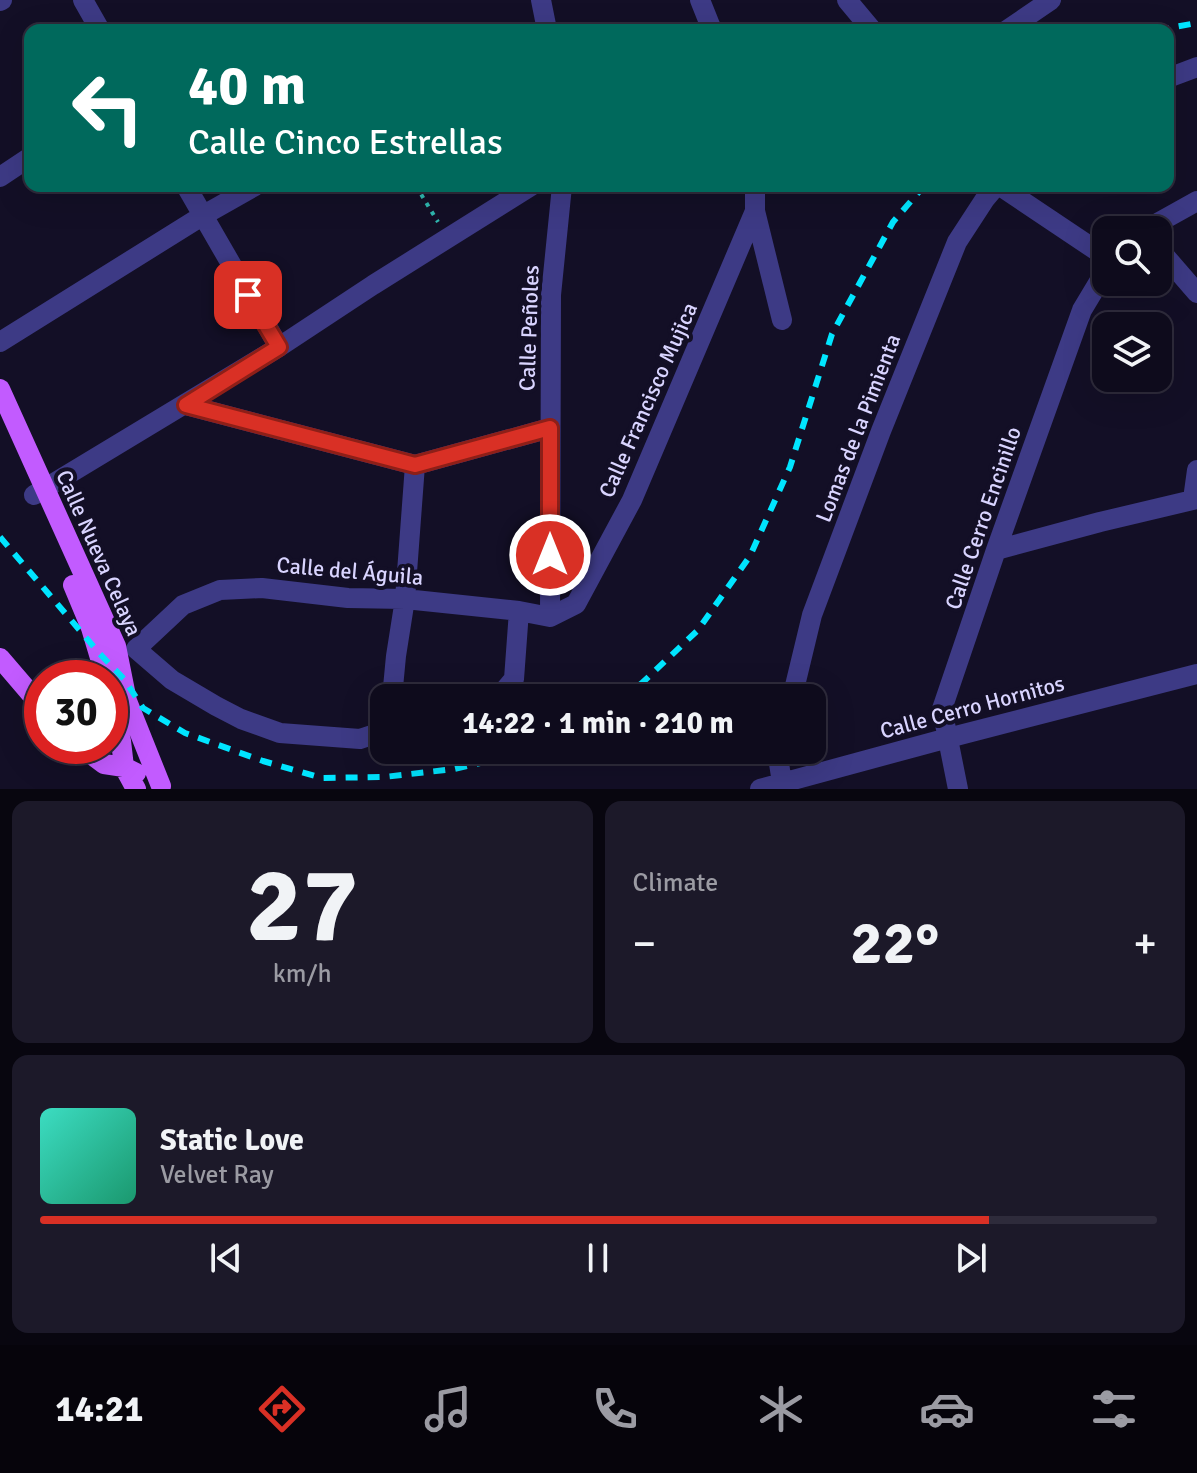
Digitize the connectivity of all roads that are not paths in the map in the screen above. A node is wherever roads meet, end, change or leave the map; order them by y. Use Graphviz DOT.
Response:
graph roads {
  1 [pos="83,0"];
  2 [pos="541,0"];
  3 [pos="700,0"];
  4 [pos="847,0"];
  5 [pos="1051,0"];
  6 [pos="97,24"];
  7 [pos="546,24"];
  8 [pos="710,24"];
  9 [pos="867,24"];
  10 [pos="1016,24"];
  11 [pos="1197,67"];
  12 [pos="1174,76"];
  13 [pos="24,161"];
  14 [pos="0,177"];
  15 [pos="189,192"];
  16 [pos="244,192"];
  17 [pos="521,192"];
  18 [pos="561,192"];
  19 [pos="755,192"];
  20 [pos="992,192"];
  21 [pos="1007,192"];
  22 [pos="1197,201"];
  23 [pos="755,211"];
  24 [pos="202,216"];
  25 [pos="1170,216"];
  26 [pos="1092,248"];
  27 [pos="1172,264"];
  28 [pos="1092,293"];
  29 [pos="1197,293"];
  30 [pos="782,320"];
  31 [pos="0,342"];
  32 [pos="279,347"];
  33 [pos="0,389"];
  34 [pos="186,405"];
  35 [pos="0,420"];
  36 [pos="550,428"];
  37 [pos="415,465"];
  38 [pos="1197,470"];
  39 [pos="39,492"];
  40 [pos="1195,499"];
  41 [pos="996,550"];
  42 [pos="405,599"];
  43 [pos="519,611"];
  44 [pos="550,617"];
  45 [pos="0,658"];
  46 [pos="102,660"];
  47 [pos="1197,674"];
  48 [pos="393,684"];
  49 [pos="510,684"];
  50 [pos="795,684"];
  51 [pos="24,686"];
  52 [pos="370,736"];
  53 [pos="948,738"];
  54 [pos="104,764"];
  55 [pos="124,764"];
  56 [pos="779,764"];
  57 [pos="124,767"];
  58 [pos="782,786"];
  59 [pos="162,788"];
  60 [pos="136,789"];
  61 [pos="760,789"];
  62 [pos="958,789"];
  1 -- 6 [label="street"];
  2 -- 7 [label="street"];
  3 -- 8 [label="street"];
  4 -- 9 [label="street"];
  5 -- 10 [label="street"];
  11 -- 12 [label="street"];
  13 -- 14 [label="street"];
  15 -- 24 [label="street"];
  16 -- 24 [label="street"];
  17 -- 32 [label="street"];
  18 -- 36 [label="street, Calle Peñoles"];
  19 -- 23 [label="street, Calle Francisco Mujica"];
  20 -- 50 [label="street, Lomas de la Pimienta"];
  21 -- 26 [label="street"];
  22 -- 25 [label="street"];
  23 -- 30 [label="street, Calle Francisco Mujica"];
  23 -- 44 [label="street, Calle Francisco Mujica"];
  24 -- 31 [label="street"];
  24 -- 32 [label="street"];
  27 -- 29 [label="street"];
  28 -- 41 [label="street, Calle Cerro Encinillo"];
  32 -- 34 [label="street"];
  33 -- 39 [label="main road, Calle Nueva Celaya"];
  34 -- 37 [label="street"];
  34 -- 39 [label="street"];
  35 -- 39 [label="main road, Calle Nueva Celaya"];
  36 -- 37 [label="street"];
  36 -- 44 [label="street, Calle Peñoles"];
  37 -- 42 [label="street"];
  38 -- 40 [label="street"];
  39 -- 46 [label="main road, Calle Nueva Celaya"];
  39 -- 59 [label="main road, Calle Nueva Celaya"];
  40 -- 41 [label="street"];
  41 -- 53 [label="street, Calle Cerro Encinillo"];
  42 -- 43 [label="street, Calle del Águila"];
  42 -- 48 [label="street"];
  42 -- 52 [label="street, Calle del Águila"];
  43 -- 44 [label="street, Calle del Águila"];
  43 -- 49 [label="street"];
  45 -- 51 [label="main road"];
  47 -- 53 [label="street, Calle Cerro Hornitos"];
  53 -- 58 [label="street, Calle Cerro Hornitos"];
  53 -- 62 [label="street, Calle Cerro Encinillo"];
  54 -- 57 [label="main road"];
  55 -- 57 [label="main road"];
  56 -- 58 [label="street"];
  57 -- 59 [label="main road"];
  57 -- 60 [label="main road"];
  58 -- 61 [label="street, Calle Cerro Hornitos"];
}
